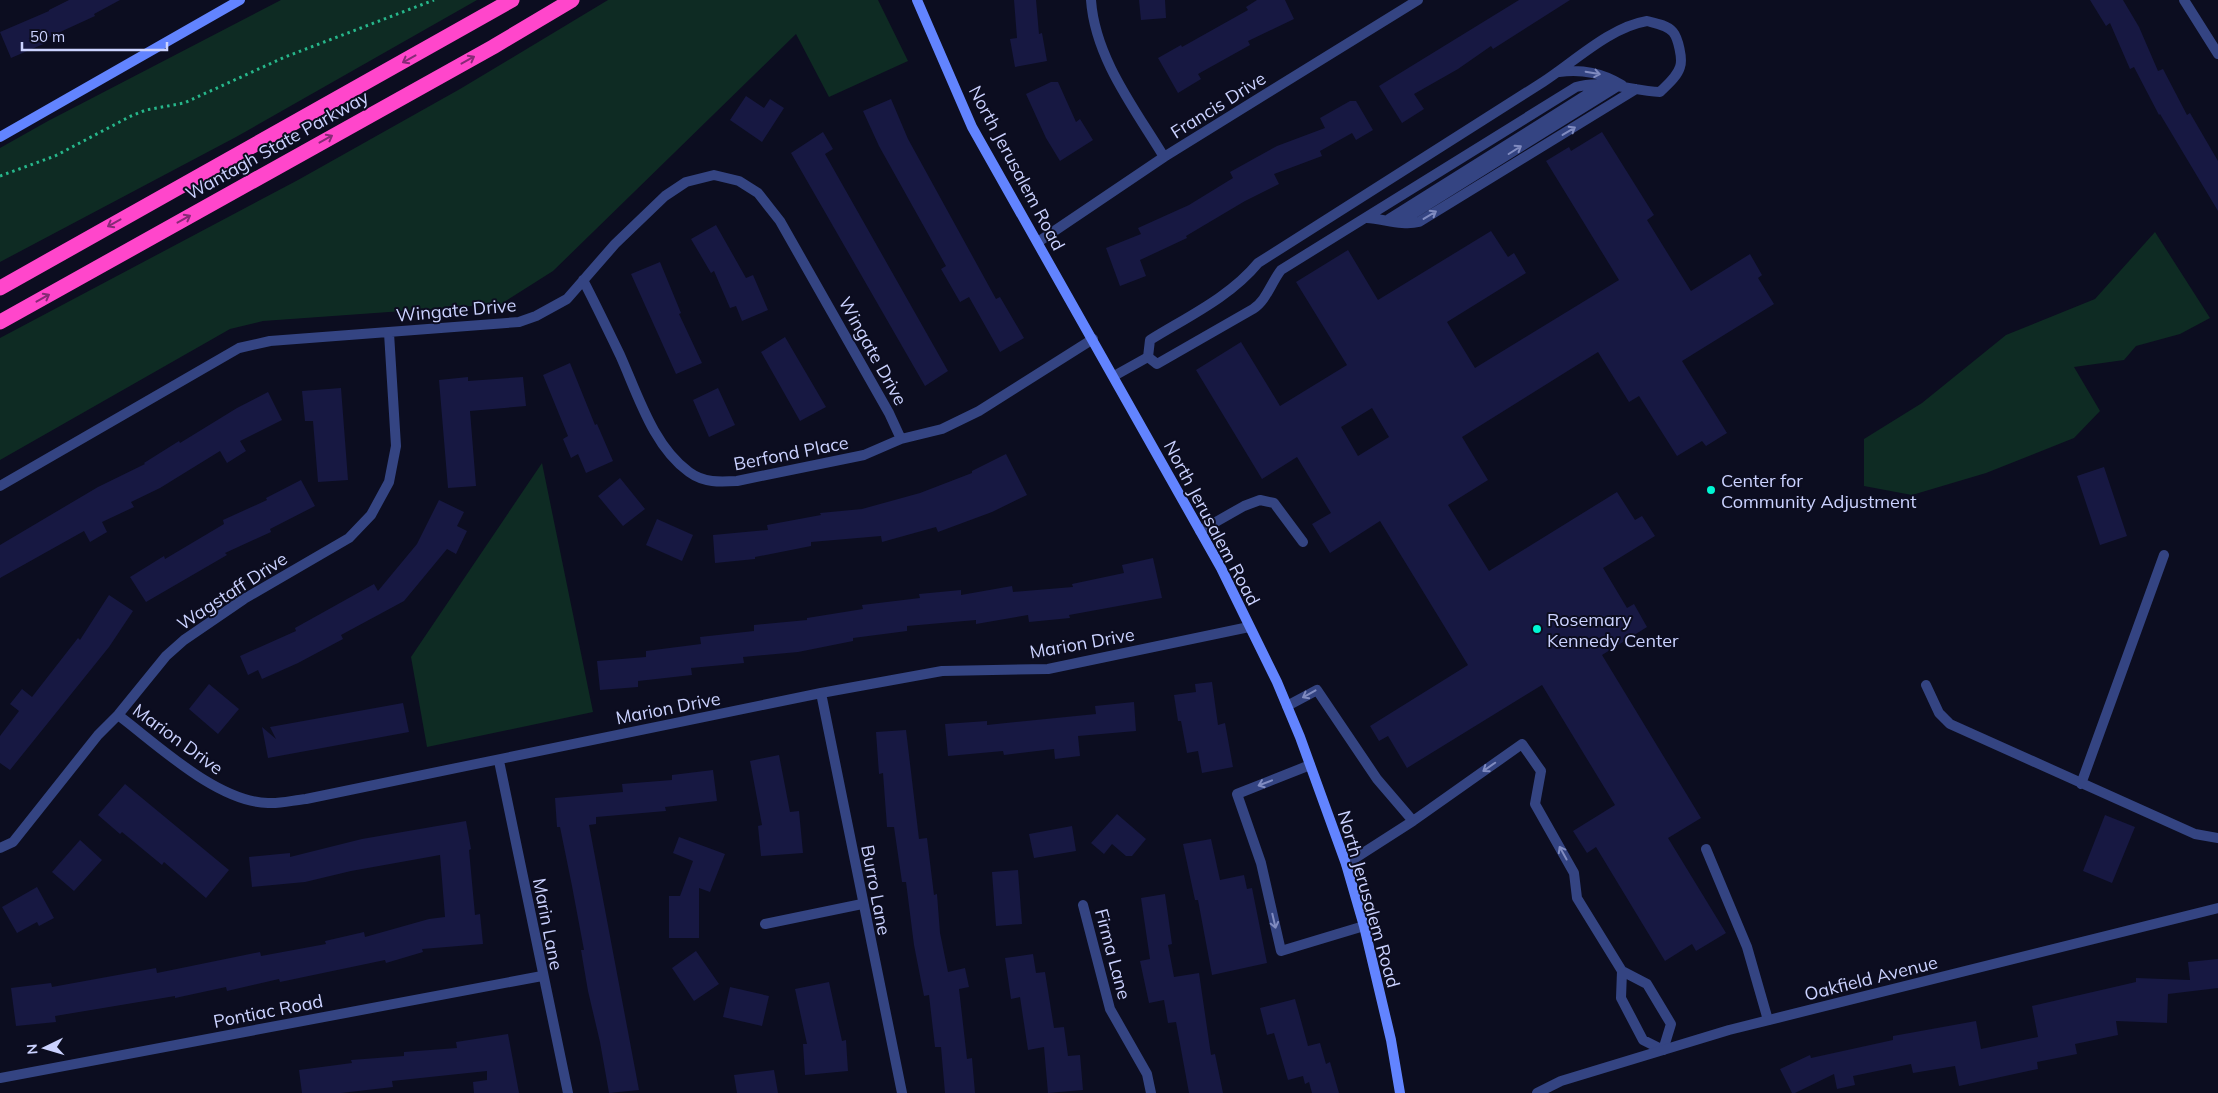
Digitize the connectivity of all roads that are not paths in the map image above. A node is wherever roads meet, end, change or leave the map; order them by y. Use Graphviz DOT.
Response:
graph roads {
  1 [pos="240,0"];
  2 [pos="512,0"];
  3 [pos="572,0"];
  4 [pos="917,0"];
  5 [pos="1091,0"];
  6 [pos="1416,0"];
  7 [pos="2184,0"];
  8 [pos="2218,54"];
  9 [pos="1556,73"];
  10 [pos="1602,84"];
  11 [pos="1627,88"];
  12 [pos="0,137"];
  13 [pos="1164,157"];
  14 [pos="1367,218"];
  15 [pos="1395,221"];
  16 [pos="1038,242"];
  17 [pos="583,280"];
  18 [pos="0,288"];
  19 [pos="0,322"];
  20 [pos="389,333"];
  21 [pos="1093,338"];
  22 [pos="1148,357"];
  23 [pos="1114,376"];
  24 [pos="901,439"];
  25 [pos="0,486"];
  26 [pos="1200,531"];
  27 [pos="1303,542"];
  28 [pos="2164,555"];
  29 [pos="1249,627"];
  30 [pos="1926,685"];
  31 [pos="821,694"];
  32 [pos="1287,706"];
  33 [pos="118,715"];
  34 [pos="498,760"];
  35 [pos="1310,765"];
  36 [pos="2081,784"];
  37 [pos="1413,821"];
  38 [pos="2218,838"];
  39 [pos="0,848"];
  40 [pos="1706,849"];
  41 [pos="1346,864"];
  42 [pos="862,904"];
  43 [pos="1082,905"];
  44 [pos="2218,908"];
  45 [pos="765,924"];
  46 [pos="1364,926"];
  47 [pos="1622,971"];
  48 [pos="542,976"];
  49 [pos="1768,1020"];
  50 [pos="1663,1050"];
  51 [pos="0,1078"];
  52 [pos="568,1093"];
  53 [pos="902,1093"];
  54 [pos="1152,1093"];
  55 [pos="1400,1093"];
  56 [pos="1537,1093"];
  1 -- 12 [label="main road"];
  2 -- 18 [label="highway, Wantagh State Parkway, one-way"];
  19 -- 3 [label="highway, Wantagh State Parkway, one-way"];
  4 -- 16 [label="main road, North Jerusalem Road"];
  5 -- 13 [label="street"];
  6 -- 13 [label="street, Francis Drive"];
  7 -- 8 [label="street"];
  9 -- 11 [label="street, one-way"];
  9 -- 11 [label="street"];
  9 -- 22 [label="street"];
  10 -- 11 [label="street"];
  10 -- 14 [label="street"];
  10 -- 15 [label="street"];
  15 -- 11 [label="street, one-way"];
  15 -- 11 [label="street, one-way"];
  13 -- 16 [label="street, Francis Drive"];
  14 -- 15 [label="street"];
  14 -- 22 [label="street"];
  16 -- 21 [label="main road, North Jerusalem Road"];
  17 -- 20 [label="street, Wingate Drive"];
  17 -- 24 [label="street, Berfond Place"];
  17 -- 24 [label="street, Wingate Drive"];
  20 -- 25 [label="street, Wingate Drive"];
  20 -- 33 [label="street, Wagstaff Drive"];
  21 -- 23 [label="main road, North Jerusalem Road"];
  21 -- 24 [label="street, Berfond Place"];
  22 -- 23 [label="street"];
  23 -- 26 [label="main road, North Jerusalem Road"];
  26 -- 27 [label="street"];
  26 -- 29 [label="main road, North Jerusalem Road"];
  28 -- 36 [label="street"];
  29 -- 31 [label="street, Marion Drive"];
  29 -- 32 [label="main road, North Jerusalem Road"];
  30 -- 36 [label="street"];
  31 -- 34 [label="street, Marion Drive"];
  31 -- 42 [label="street, Burro Lane"];
  32 -- 35 [label="main road, North Jerusalem Road"];
  37 -- 32 [label="street, one-way"];
  33 -- 34 [label="street, Marion Drive"];
  33 -- 39 [label="street, Wagstaff Drive"];
  34 -- 48 [label="street, Marin Lane"];
  35 -- 41 [label="main road, North Jerusalem Road"];
  35 -- 46 [label="street, one-way"];
  36 -- 38 [label="street"];
  37 -- 41 [label="street"];
  47 -- 37 [label="street, one-way"];
  40 -- 49 [label="street"];
  41 -- 46 [label="main road, North Jerusalem Road"];
  42 -- 45 [label="street"];
  42 -- 53 [label="street, Burro Lane"];
  43 -- 54 [label="street, Firma Lane"];
  44 -- 49 [label="street, Oakfield Avenue"];
  46 -- 55 [label="main road, North Jerusalem Road"];
  47 -- 50 [label="street"];
  47 -- 50 [label="street"];
  48 -- 51 [label="street, Pontiac Road"];
  48 -- 52 [label="street, Marin Lane"];
  49 -- 50 [label="street, Oakfield Avenue"];
  50 -- 56 [label="street, Oakfield Avenue"];
}
